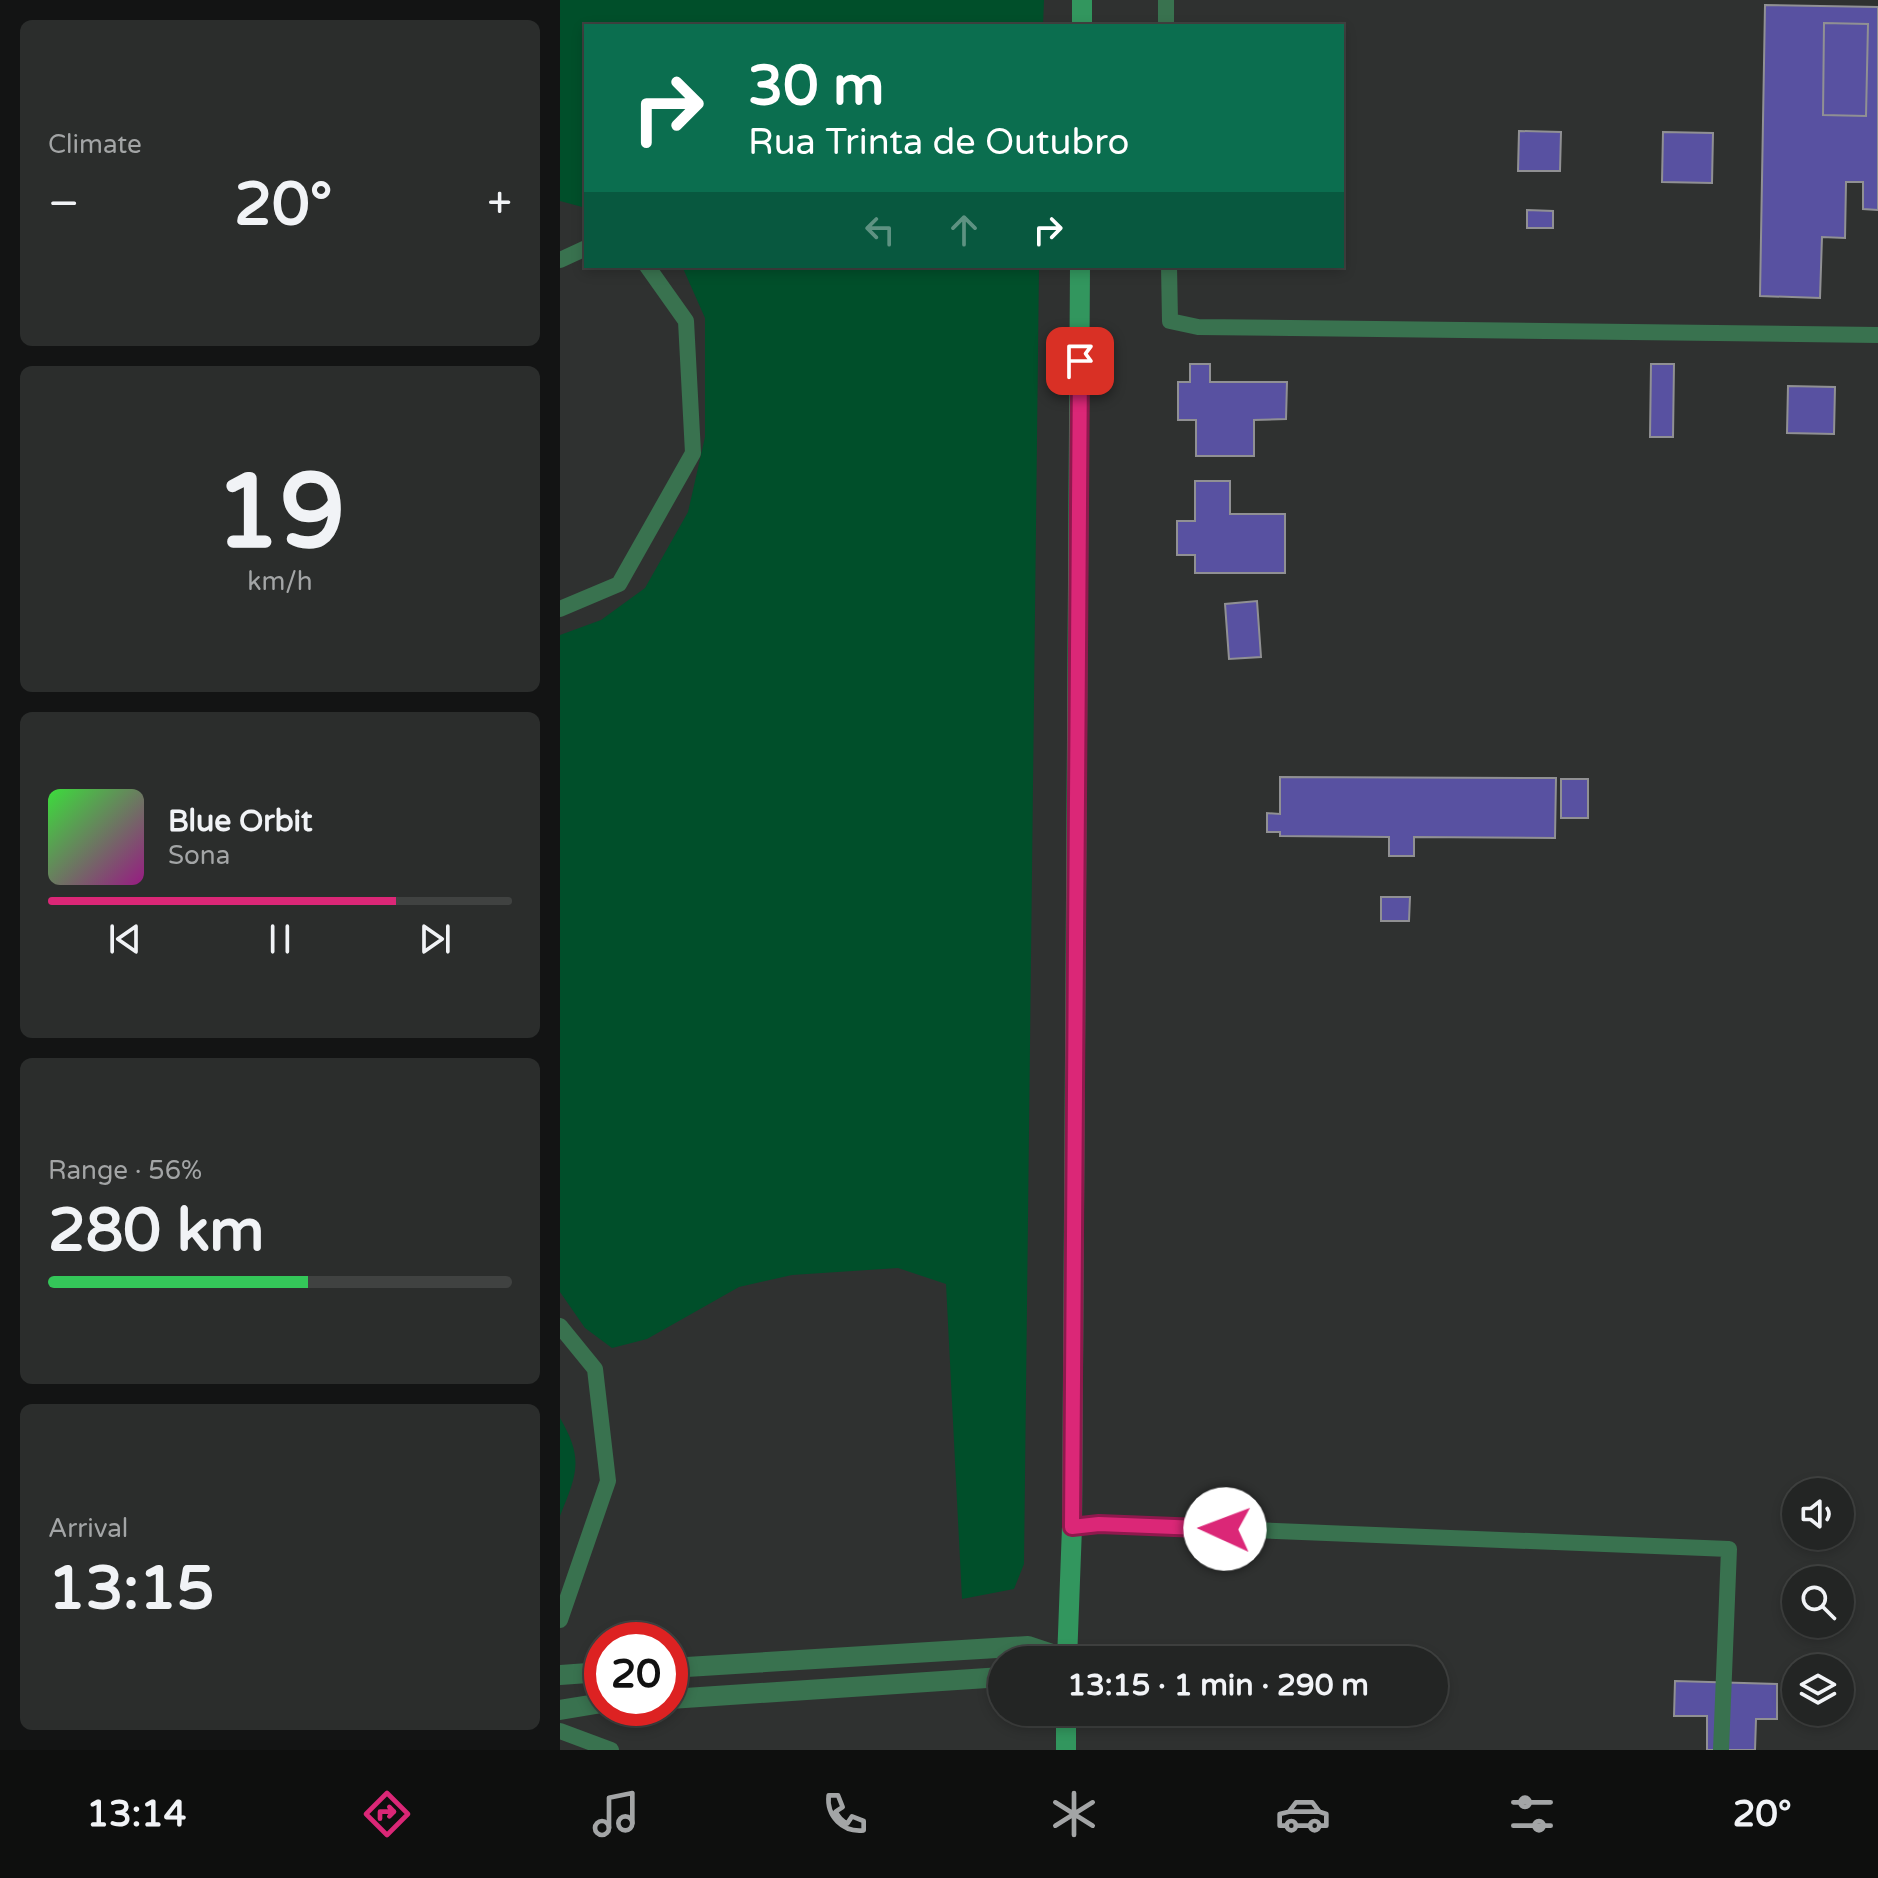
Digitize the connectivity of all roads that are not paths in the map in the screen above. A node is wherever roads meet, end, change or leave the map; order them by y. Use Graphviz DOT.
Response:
graph roads {
  1 [pos="1082,0"];
  2 [pos="1166,0"];
  3 [pos="1082,24"];
  4 [pos="1166,24"];
  5 [pos="584,249"];
  6 [pos="560,260"];
  7 [pos="648,268"];
  8 [pos="1080,268"];
  9 [pos="1169,268"];
  10 [pos="1878,335"];
  11 [pos="560,609"];
  12 [pos="560,1326"];
  13 [pos="1072,1527"];
  14 [pos="560,1620"];
  15 [pos="1067,1646"];
  16 [pos="988,1648"];
  17 [pos="688,1667"];
  18 [pos="584,1673"];
  19 [pos="560,1675"];
  20 [pos="988,1678"];
  21 [pos="688,1698"];
  22 [pos="584,1706"];
  23 [pos="560,1710"];
  24 [pos="1066,1726"];
  25 [pos="560,1731"];
  26 [pos="611,1750"];
  27 [pos="1066,1750"];
  28 [pos="1721,1750"];
  1 -- 3 [label="street"];
  2 -- 4 [label="lane"];
  5 -- 6 [label="lane"];
  7 -- 11 [label="lane"];
  8 -- 13 [label="street"];
  9 -- 10 [label="lane"];
  12 -- 14 [label="lane"];
  13 -- 15 [label="street"];
  13 -- 28 [label="lane"];
  16 -- 17 [label="street"];
  18 -- 19 [label="street"];
  20 -- 21 [label="street"];
  22 -- 23 [label="street"];
  24 -- 27 [label="street"];
  25 -- 26 [label="lane"];
}
